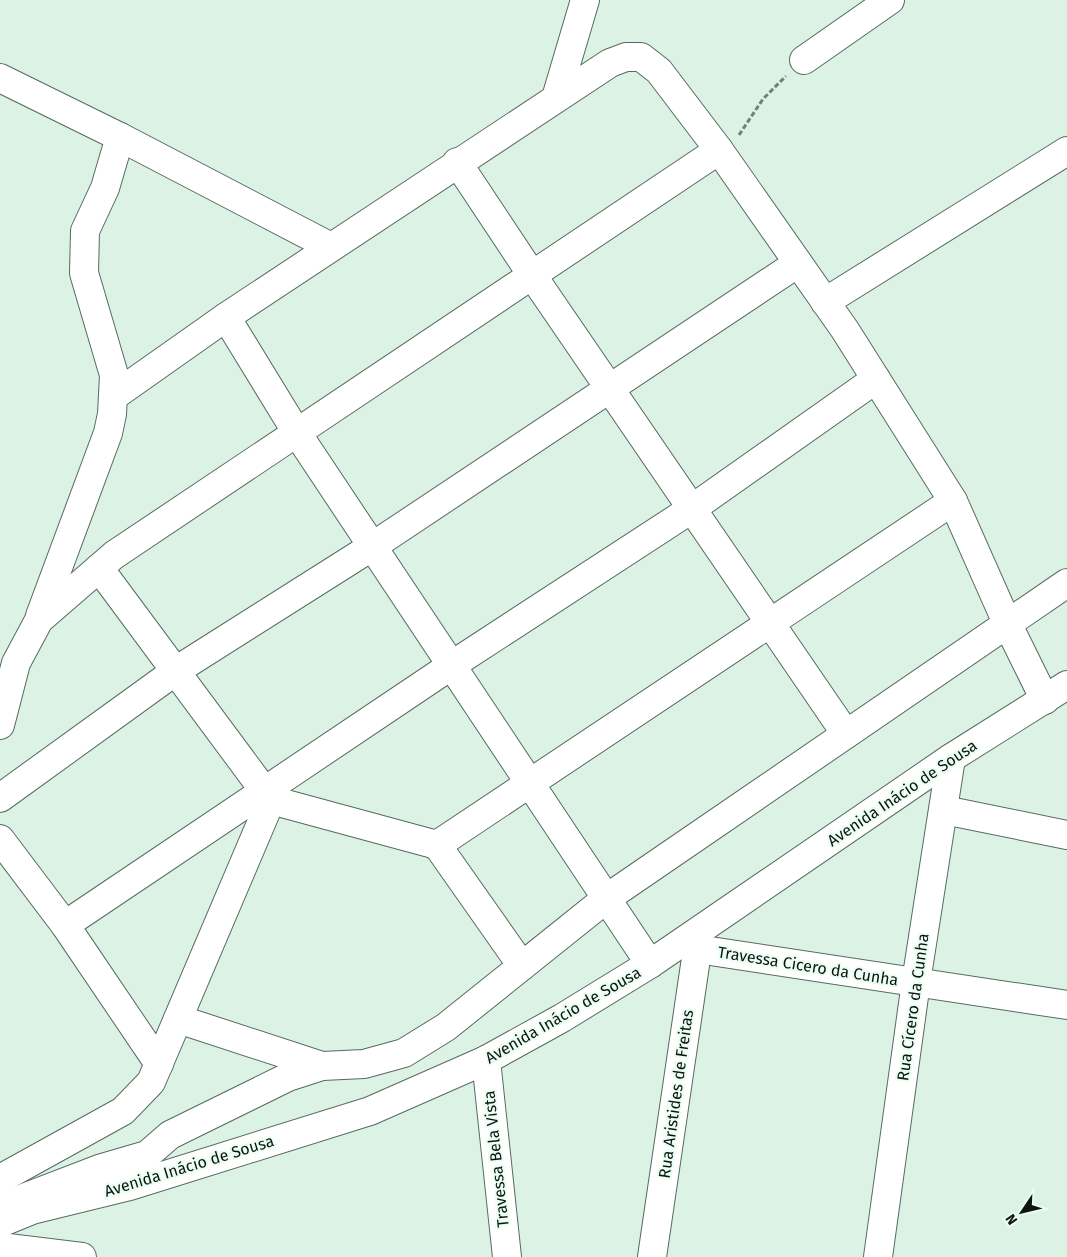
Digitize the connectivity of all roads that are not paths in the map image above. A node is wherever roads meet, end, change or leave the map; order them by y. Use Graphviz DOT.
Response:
graph roads {
  1 [pos="585,0"];
  2 [pos="890,0"];
  3 [pos="804,60"];
  4 [pos="0,78"];
  5 [pos="556,98"];
  6 [pos="120,137"];
  7 [pos="718,150"];
  8 [pos="1067,152"];
  9 [pos="457,162"];
  10 [pos="331,247"];
  11 [pos="798,264"];
  12 [pos="532,276"];
  13 [pos="825,302"];
  14 [pos="226,317"];
  15 [pos="876,379"];
  16 [pos="610,388"];
  17 [pos="114,396"];
  18 [pos="297,433"];
  19 [pos="953,501"];
  20 [pos="693,508"];
  21 [pos="372,546"];
  22 [pos="99,568"];
  23 [pos="1067,583"];
  24 [pos="39,620"];
  25 [pos="771,622"];
  26 [pos="1007,624"];
  27 [pos="452,665"];
  28 [pos="177,670"];
  29 [pos="1067,685"];
  30 [pos="1045,700"];
  31 [pos="0,724"];
  32 [pos="846,734"];
  33 [pos="951,758"];
  34 [pos="530,782"];
  35 [pos="268,796"];
  36 [pos="0,798"];
  37 [pos="944,810"];
  38 [pos="1067,835"];
  39 [pos="0,839"];
  40 [pos="437,845"];
  41 [pos="607,898"];
  42 [pos="65,925"];
  43 [pos="699,940"];
  44 [pos="650,964"];
  45 [pos="522,966"];
  46 [pos="916,982"];
  47 [pos="1067,1005"];
  48 [pos="178,1019"];
  49 [pos="486,1060"];
  50 [pos="159,1064"];
  51 [pos="322,1066"];
  52 [pos="0,1179"];
  53 [pos="0,1207"];
  54 [pos="0,1223"];
  55 [pos="0,1247"];
  56 [pos="82,1257"];
  57 [pos="507,1257"];
  58 [pos="652,1257"];
  59 [pos="878,1257"];
  1 -- 5 [label="street"];
  2 -- 3 [label="street"];
  4 -- 6 [label="street"];
  5 -- 7 [label="street"];
  5 -- 9 [label="street"];
  6 -- 10 [label="street"];
  6 -- 17 [label="street"];
  7 -- 11 [label="street"];
  7 -- 12 [label="street"];
  8 -- 13 [label="street"];
  9 -- 10 [label="street"];
  9 -- 12 [label="street"];
  10 -- 14 [label="street"];
  11 -- 13 [label="street"];
  11 -- 16 [label="street"];
  12 -- 16 [label="street"];
  12 -- 18 [label="street"];
  13 -- 15 [label="street"];
  14 -- 17 [label="street"];
  14 -- 18 [label="street"];
  15 -- 19 [label="street"];
  15 -- 20 [label="street"];
  16 -- 20 [label="street"];
  16 -- 21 [label="street"];
  17 -- 24 [label="street"];
  18 -- 21 [label="street"];
  18 -- 22 [label="street"];
  19 -- 25 [label="street"];
  19 -- 26 [label="street"];
  20 -- 25 [label="street"];
  20 -- 27 [label="street"];
  21 -- 27 [label="street"];
  21 -- 28 [label="street"];
  22 -- 24 [label="street"];
  22 -- 28 [label="street"];
  23 -- 26 [label="street"];
  24 -- 31 [label="street"];
  25 -- 32 [label="street"];
  25 -- 34 [label="street"];
  26 -- 30 [label="street"];
  26 -- 32 [label="street"];
  27 -- 34 [label="street"];
  27 -- 35 [label="street"];
  28 -- 35 [label="street"];
  28 -- 36 [label="street"];
  29 -- 30 [label="street, Avenida Inácio de Sousa"];
  30 -- 33 [label="street, Avenida Inácio de Sousa"];
  32 -- 41 [label="street"];
  33 -- 37 [label="street, Rua Cícero da Cunha"];
  33 -- 43 [label="street, Avenida Inácio de Sousa"];
  34 -- 40 [label="street"];
  34 -- 41 [label="street"];
  35 -- 40 [label="street"];
  35 -- 42 [label="street"];
  35 -- 48 [label="street"];
  37 -- 38 [label="street"];
  37 -- 46 [label="street, Rua Cícero da Cunha"];
  39 -- 42 [label="street"];
  40 -- 45 [label="street"];
  41 -- 44 [label="street"];
  41 -- 45 [label="street"];
  42 -- 50 [label="street"];
  43 -- 44 [label="street, Avenida Inácio de Sousa"];
  43 -- 46 [label="street, Travessa Cicero da Cunha"];
  43 -- 58 [label="street, Rua Aristides de Freitas"];
  44 -- 49 [label="street, Avenida Inácio de Sousa"];
  45 -- 51 [label="street"];
  46 -- 47 [label="street, Travessa Cicero da Cunha"];
  46 -- 59 [label="street, Rua Cícero da Cunha"];
  48 -- 50 [label="street"];
  48 -- 51 [label="street"];
  49 -- 54 [label="street, Avenida Inácio de Sousa"];
  49 -- 57 [label="street, Travessa Bela Vista"];
  50 -- 52 [label="street"];
  51 -- 53 [label="street"];
  55 -- 56 [label="street"];
}
